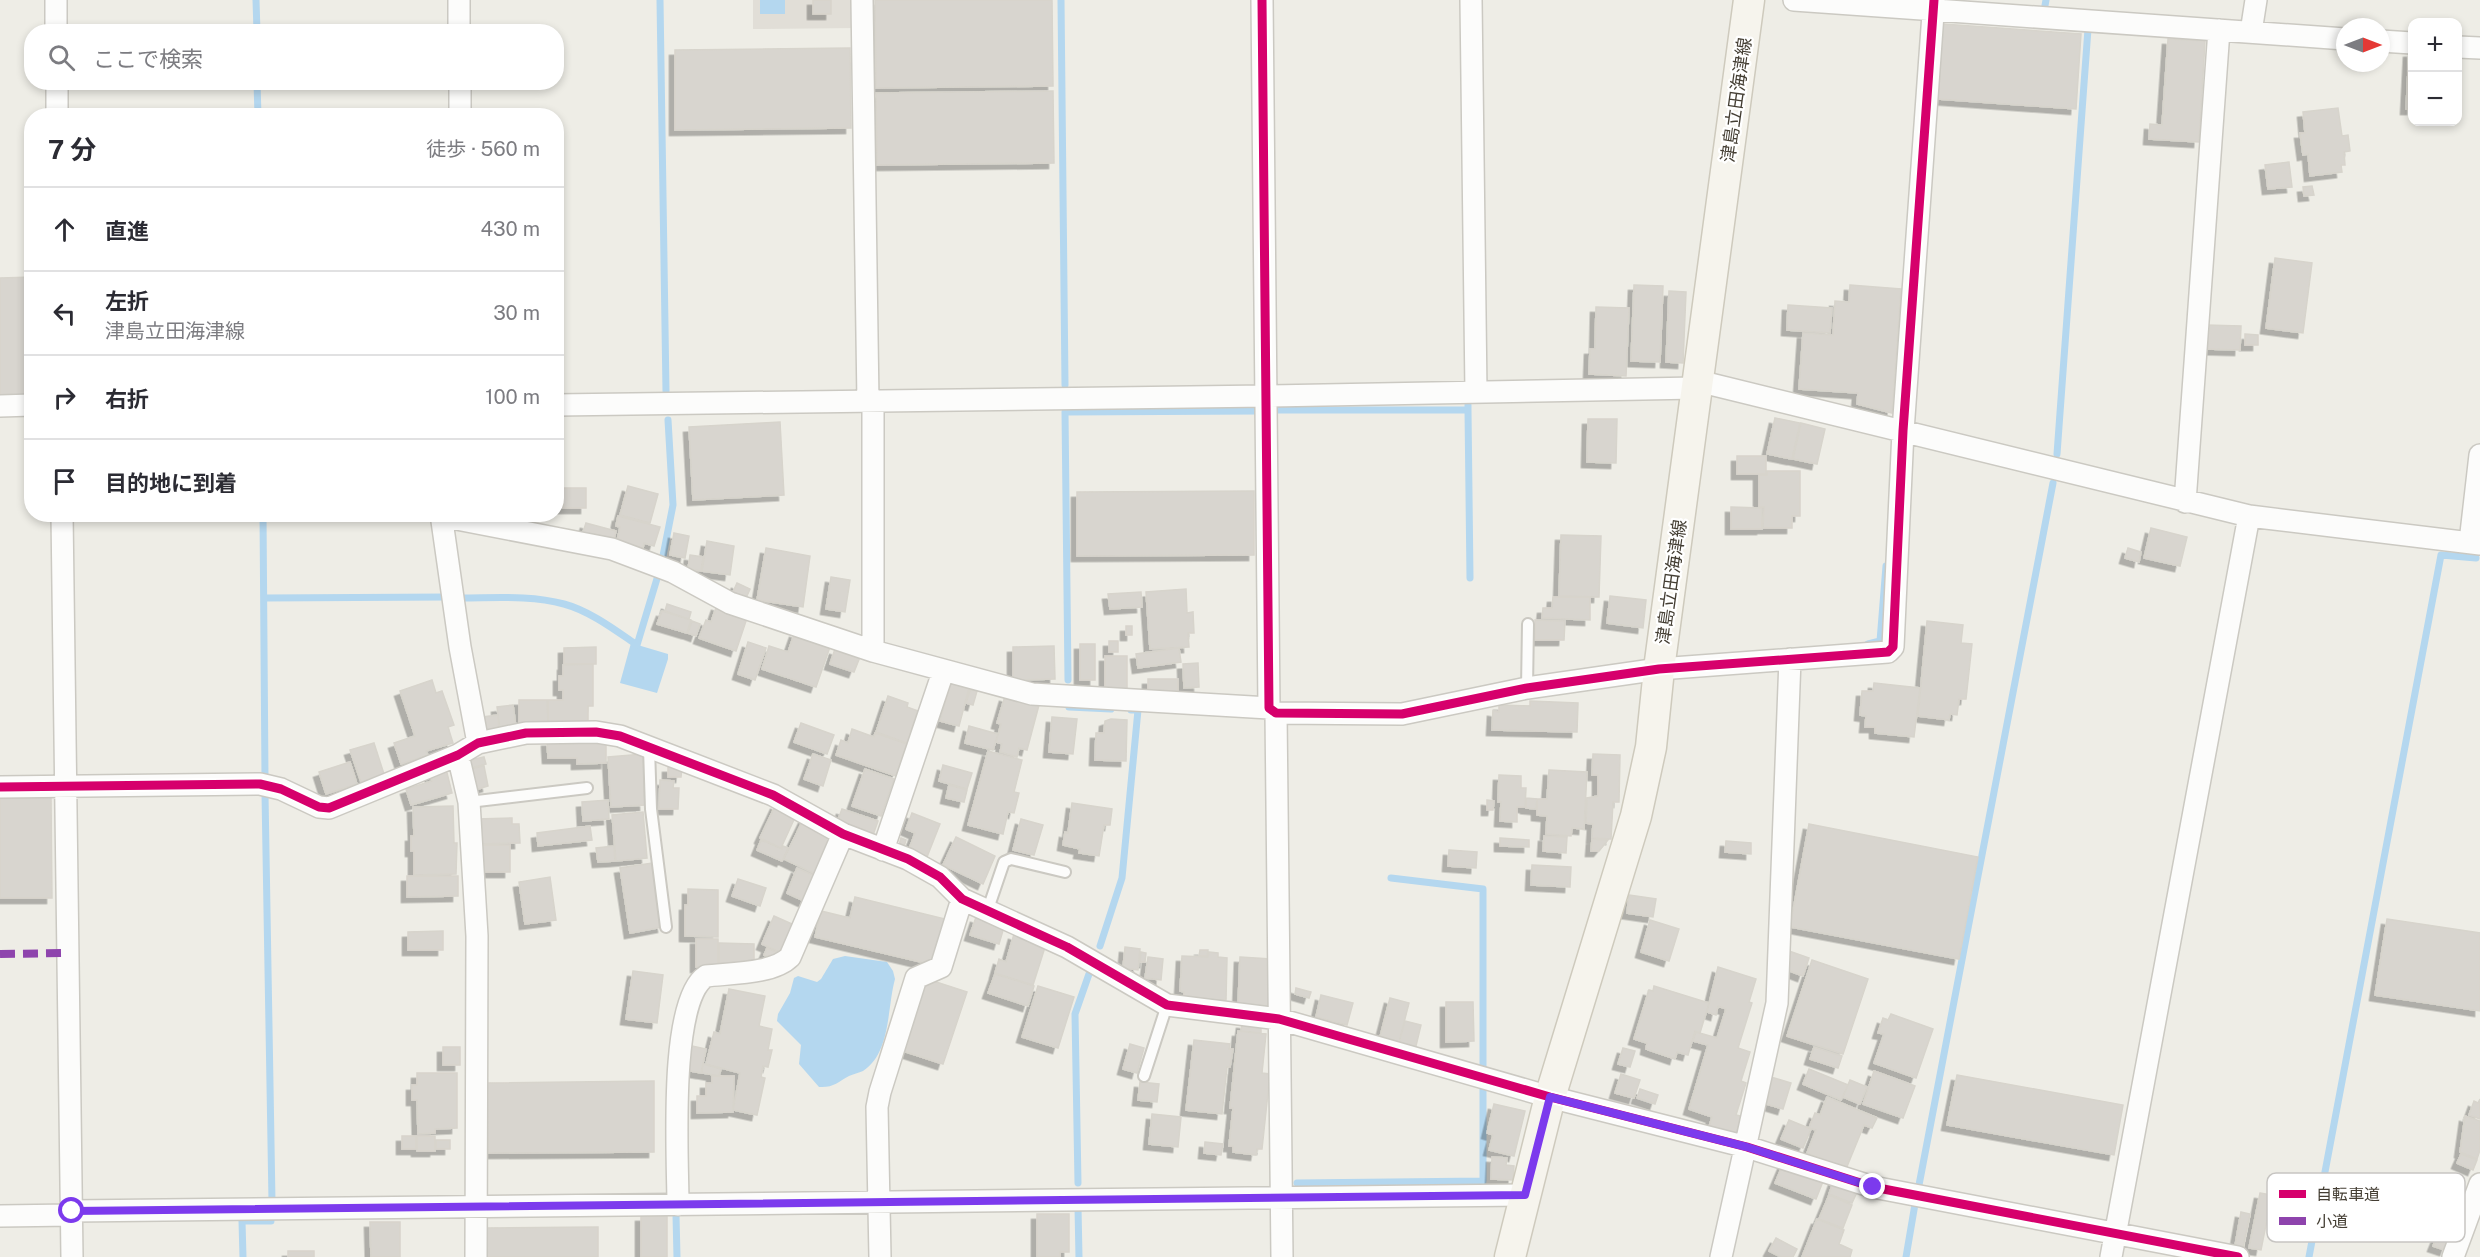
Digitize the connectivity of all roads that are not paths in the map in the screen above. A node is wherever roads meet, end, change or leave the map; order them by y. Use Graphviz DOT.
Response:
graph roads {
  1 [pos="56,0"];
  2 [pos="459,0"];
  3 [pos="862,0"];
  4 [pos="1262,0"];
  5 [pos="1471,0"];
  6 [pos="1749,0"];
  7 [pos="1794,0"];
  8 [pos="2256,0"];
  9 [pos="1934,4"];
  10 [pos="56,24"];
  11 [pos="459,24"];
  12 [pos="2219,30"];
  13 [pos="2251,32"];
  14 [pos="2336,38"];
  15 [pos="2390,42"];
  16 [pos="2408,43"];
  17 [pos="2462,47"];
  18 [pos="2480,48"];
  19 [pos="57,90"];
  20 [pos="460,90"];
  21 [pos="57,108"];
  22 [pos="460,108"];
  23 [pos="1697,384"];
  24 [pos="1476,392"];
  25 [pos="1267,396"];
  26 [pos="871,402"];
  27 [pos="24,405"];
  28 [pos="564,405"];
  29 [pos="0,406"];
  30 [pos="1903,431"];
  31 [pos="2480,455"];
  32 [pos="2185,502"];
  33 [pos="2249,516"];
  34 [pos="62,522"];
  35 [pos="442,522"];
  36 [pos="476,522"];
  37 [pos="2475,543"];
  38 [pos="1528,624"];
  39 [pos="873,651"];
  40 [pos="1790,659"];
  41 [pos="1659,669"];
  42 [pos="943,672"];
  43 [pos="1527,688"];
  44 [pos="1273,711"];
  45 [pos="478,742"];
  46 [pos="649,748"];
  47 [pos="458,755"];
  48 [pos="66,786"];
  49 [pos="0,787"];
  50 [pos="587,788"];
  51 [pos="469,802"];
  52 [pos="843,834"];
  53 [pos="884,850"];
  54 [pos="1065,872"];
  55 [pos="962,899"];
  56 [pos="987,912"];
  57 [pos="666,927"];
  58 [pos="1167,1005"];
  59 [pos="1279,1019"];
  60 [pos="1144,1076"];
  61 [pos="1550,1097"];
  62 [pos="1747,1147"];
  63 [pos="2480,1184"];
  64 [pos="1525,1195"];
  65 [pos="1281,1196"];
  66 [pos="879,1202"];
  67 [pos="678,1205"];
  68 [pos="476,1208"];
  69 [pos="72,1213"];
  70 [pos="0,1216"];
  71 [pos="2465,1225"];
  72 [pos="2115,1233"];
  73 [pos="2459,1242"];
  74 [pos="72,1257"];
  75 [pos="476,1257"];
  76 [pos="880,1257"];
  77 [pos="1282,1257"];
  78 [pos="1510,1257"];
  79 [pos="1721,1257"];
  80 [pos="2111,1257"];
  81 [pos="2238,1257"];
  82 [pos="2453,1257"];
  1 -- 10 [label="street"];
  2 -- 11 [label="street"];
  3 -- 26 [label="street"];
  4 -- 25 [label="street"];
  5 -- 24 [label="street"];
  6 -- 23 [label="main road, 津島立田海津線"];
  7 -- 9 [label="street"];
  8 -- 13 [label="street"];
  9 -- 12 [label="street"];
  9 -- 30 [label="street"];
  12 -- 13 [label="street"];
  12 -- 32 [label="street"];
  13 -- 14 [label="street"];
  15 -- 16 [label="street"];
  17 -- 18 [label="street"];
  19 -- 21 [label="street"];
  20 -- 22 [label="street"];
  23 -- 24 [label="street"];
  23 -- 30 [label="street"];
  23 -- 41 [label="main road, 津島立田海津線"];
  24 -- 25 [label="street"];
  25 -- 26 [label="street"];
  25 -- 44 [label="street"];
  26 -- 28 [label="street"];
  26 -- 39 [label="street"];
  27 -- 29 [label="street"];
  30 -- 32 [label="street"];
  30 -- 40 [label="street"];
  31 -- 37 [label="street"];
  32 -- 33 [label="street"];
  33 -- 37 [label="street"];
  33 -- 72 [label="street"];
  34 -- 48 [label="street"];
  35 -- 45 [label="street"];
  36 -- 39 [label="street"];
  38 -- 43 [label="lane"];
  39 -- 42 [label="street"];
  40 -- 41 [label="street"];
  40 -- 62 [label="street"];
  41 -- 43 [label="street"];
  41 -- 61 [label="main road, 津島立田海津線"];
  42 -- 44 [label="street"];
  42 -- 53 [label="street"];
  43 -- 44 [label="street"];
  44 -- 59 [label="street"];
  45 -- 46 [label="street"];
  45 -- 47 [label="street"];
  46 -- 52 [label="street"];
  46 -- 57 [label="lane"];
  47 -- 48 [label="street"];
  47 -- 51 [label="street"];
  48 -- 49 [label="street"];
  48 -- 69 [label="street"];
  50 -- 51 [label="lane"];
  51 -- 68 [label="street"];
  52 -- 53 [label="street"];
  52 -- 67 [label="street"];
  53 -- 55 [label="street"];
  54 -- 56 [label="lane"];
  55 -- 56 [label="street"];
  55 -- 66 [label="street"];
  56 -- 58 [label="street"];
  58 -- 59 [label="street"];
  58 -- 60 [label="lane"];
  59 -- 61 [label="street"];
  59 -- 65 [label="street"];
  61 -- 62 [label="street"];
  61 -- 64 [label="main road, 津島立田海津線"];
  62 -- 72 [label="street"];
  62 -- 79 [label="street"];
  63 -- 71 [label="street"];
  64 -- 65 [label="street"];
  64 -- 78 [label="main road, 津島立田海津線"];
  65 -- 66 [label="street"];
  65 -- 77 [label="street"];
  66 -- 67 [label="street"];
  66 -- 76 [label="street"];
  67 -- 68 [label="street"];
  68 -- 69 [label="street"];
  68 -- 75 [label="street"];
  69 -- 70 [label="street"];
  69 -- 74 [label="street"];
  72 -- 80 [label="street"];
  72 -- 81 [label="street"];
  73 -- 82 [label="street"];
}
